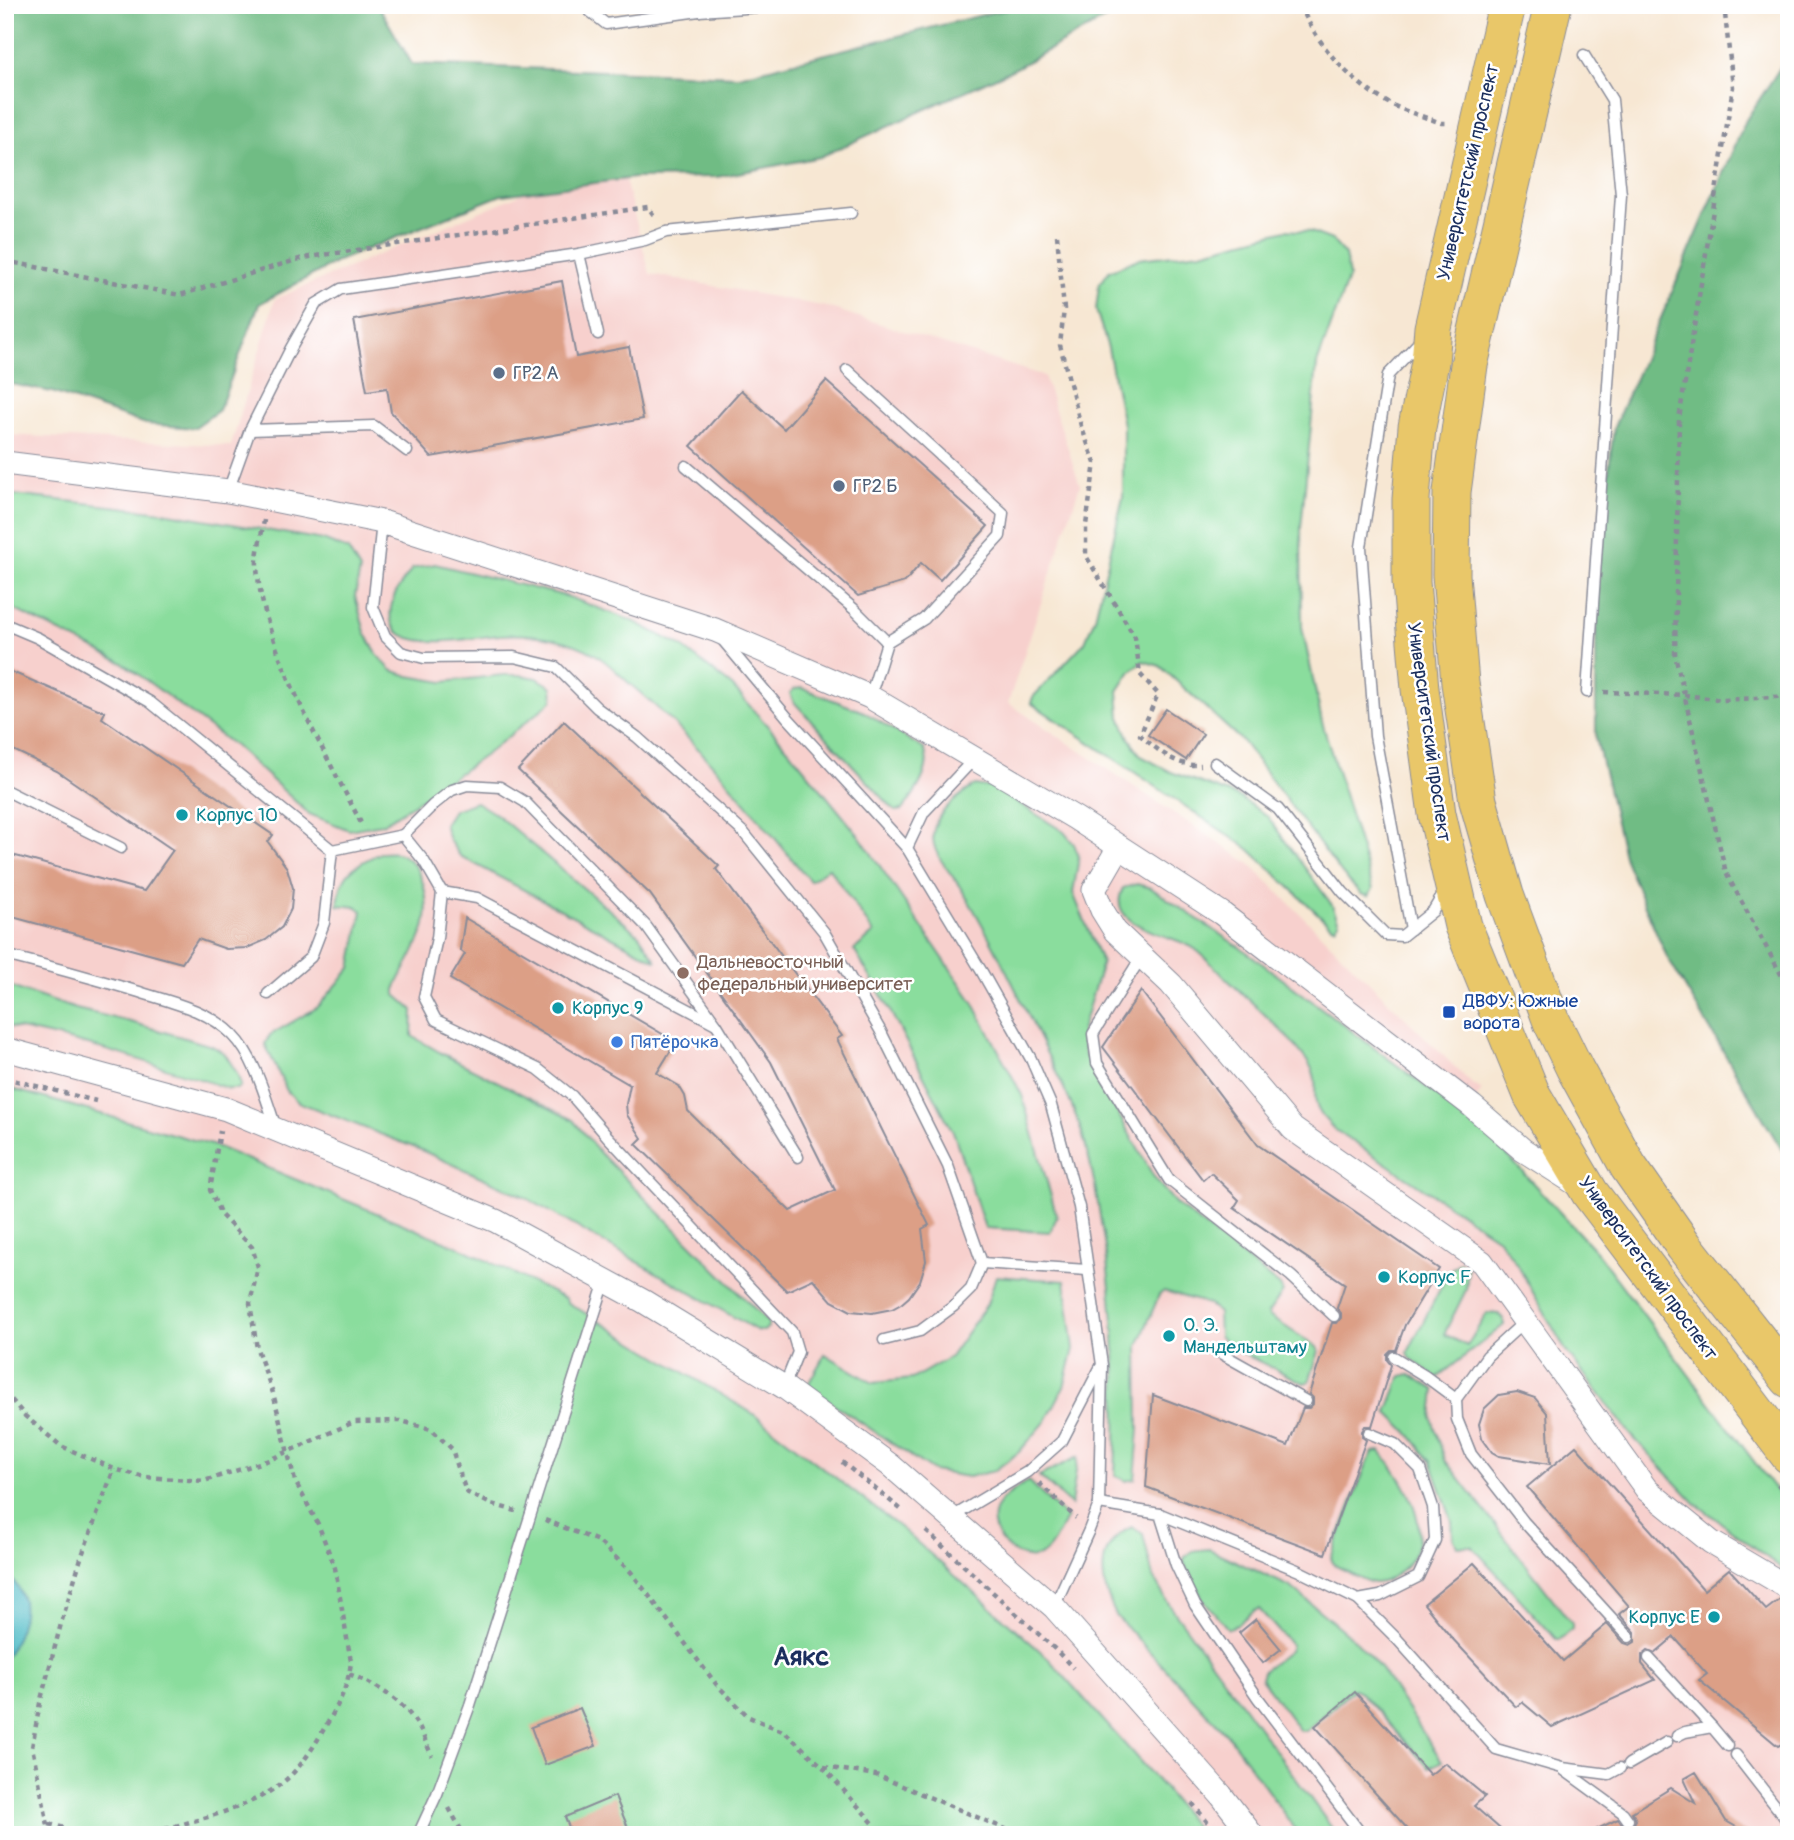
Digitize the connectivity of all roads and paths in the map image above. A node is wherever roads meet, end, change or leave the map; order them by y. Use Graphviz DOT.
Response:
graph roads {
  1 [pos="582,5"];
  2 [pos="790,5"];
  3 [pos="1300,5"];
  4 [pos="1507,5"];
  5 [pos="1553,5"];
  6 [pos="1724,5"];
  7 [pos="698,8"];
  8 [pos="1584,55"];
  9 [pos="1479,123"];
  10 [pos="1512,181"];
  11 [pos="1465,184"];
  12 [pos="852,213"];
  13 [pos="666,233"];
  14 [pos="1057,235"];
  15 [pos="579,254"];
  16 [pos="5,261"];
  17 [pos="1433,328"];
  18 [pos="598,334"];
  19 [pos="847,370"];
  20 [pos="250,429"];
  21 [pos="407,451"];
  22 [pos="5,463"];
  23 [pos="686,466"];
  24 [pos="228,491"];
  25 [pos="268,498"];
  26 [pos="382,522"];
  27 [pos="5,624"];
  28 [pos="715,630"];
  29 [pos="887,642"];
  30 [pos="1587,692"];
  31 [pos="1685,695"];
  32 [pos="870,696"];
  33 [pos="1789,696"];
  34 [pos="974,758"];
  35 [pos="1215,764"];
  36 [pos="5,790"];
  37 [pos="402,835"];
  38 [pos="370,841"];
  39 [pos="121,848"];
  40 [pos="907,848"];
  41 [pos="1119,848"];
  42 [pos="332,850"];
  43 [pos="1452,881"];
  44 [pos="442,892"];
  45 [pos="1411,929"];
  46 [pos="5,955"];
  47 [pos="1142,956"];
  48 [pos="1789,989"];
  49 [pos="268,994"];
  50 [pos="718,1025"];
  51 [pos="5,1049"];
  52 [pos="5,1079"];
  53 [pos="99,1102"];
  54 [pos="226,1109"];
  55 [pos="277,1131"];
  56 [pos="219,1132"];
  57 [pos="232,1137"];
  58 [pos="798,1157"];
  59 [pos="1590,1193"];
  60 [pos="982,1263"];
  61 [pos="1087,1270"];
  62 [pos="605,1281"];
  63 [pos="1334,1316"];
  64 [pos="1524,1322"];
  65 [pos="884,1340"];
  66 [pos="1215,1350"];
  67 [pos="1394,1357"];
  68 [pos="1101,1365"];
  69 [pos="1789,1379"];
  70 [pos="784,1387"];
  71 [pos="5,1392"];
  72 [pos="1455,1399"];
  73 [pos="1306,1401"];
  74 [pos="1369,1433"];
  75 [pos="287,1452"];
  76 [pos="1789,1455"];
  77 [pos="839,1461"];
  78 [pos="114,1469"];
  79 [pos="1027,1472"];
  80 [pos="1099,1504"];
  81 [pos="530,1514"];
  82 [pos="1160,1514"];
  83 [pos="952,1517"];
  84 [pos="913,1519"];
  85 [pos="923,1529"];
  86 [pos="1089,1530"];
  87 [pos="1789,1588"];
  88 [pos="1358,1600"];
  89 [pos="1054,1607"];
  90 [pos="1629,1637"];
  91 [pos="1649,1658"];
  92 [pos="1075,1671"];
  93 [pos="349,1674"];
  94 [pos="1712,1727"];
  95 [pos="1728,1746"];
  96 [pos="1736,1755"];
  97 [pos="823,1767"];
  98 [pos="1562,1769"];
  99 [pos="446,1772"];
  100 [pos="437,1794"];
  101 [pos="1185,1794"];
  102 [pos="1628,1820"];
  103 [pos="1789,1823"];
  104 [pos="48,1824"];
  105 [pos="50,1835"];
  106 [pos="92,1835"];
  107 [pos="146,1835"];
  108 [pos="418,1835"];
  109 [pos="464,1835"];
  110 [pos="877,1835"];
  111 [pos="1020,1835"];
  112 [pos="1218,1835"];
  113 [pos="1252,1835"];
  114 [pos="1362,1835"];
  1 -- 7 [label="lane"];
  2 -- 7 [label="lane"];
  3 -- 9 [label="path"];
  4 -- 9 [label="main road, Университетский проспект"];
  5 -- 10 [label="main road, Университетский проспект"];
  6 -- 31 [label="path"];
  8 -- 30 [label="lane"];
  9 -- 11 [label="main road, Университетский проспект"];
  10 -- 11 [label="main road"];
  10 -- 69 [label="main road, Университетский проспект"];
  11 -- 17 [label="main road, Университетский проспект"];
  12 -- 13 [label="lane"];
  13 -- 15 [label="lane"];
  13 -- 16 [label="path"];
  14 -- 35 [label="path"];
  15 -- 18 [label="lane"];
  15 -- 20 [label="lane"];
  17 -- 43 [label="main road, Университетский проспект"];
  17 -- 45 [label="lane"];
  19 -- 29 [label="lane"];
  20 -- 21 [label="lane"];
  20 -- 24 [label="lane"];
  22 -- 24 [label="street"];
  23 -- 29 [label="lane"];
  24 -- 25 [label="street"];
  25 -- 26 [label="street"];
  25 -- 38 [label="path"];
  26 -- 28 [label="street"];
  26 -- 60 [label="lane"];
  27 -- 42 [label="lane"];
  28 -- 32 [label="street"];
  28 -- 40 [label="lane"];
  29 -- 32 [label="lane"];
  30 -- 31 [label="path"];
  31 -- 33 [label="path"];
  31 -- 48 [label="path"];
  32 -- 34 [label="street"];
  34 -- 40 [label="lane"];
  34 -- 41 [label="street"];
  35 -- 45 [label="lane"];
  36 -- 39 [label="lane"];
  37 -- 38 [label="lane"];
  37 -- 44 [label="lane"];
  37 -- 50 [label="lane"];
  38 -- 42 [label="lane"];
  40 -- 61 [label="lane"];
  41 -- 47 [label="street"];
  41 -- 59 [label="street"];
  42 -- 49 [label="lane"];
  43 -- 45 [label="lane"];
  43 -- 59 [label="main road, Университетский проспект"];
  44 -- 50 [label="lane"];
  44 -- 70 [label="lane"];
  46 -- 55 [label="lane"];
  47 -- 63 [label="lane"];
  47 -- 64 [label="street"];
  50 -- 58 [label="lane"];
  51 -- 54 [label="street"];
  52 -- 53 [label="path"];
  54 -- 55 [label="street"];
  54 -- 56 [label="path"];
  55 -- 62 [label="street"];
  56 -- 57 [label="path"];
  56 -- 75 [label="path"];
  59 -- 76 [label="main road, Университетский проспект"];
  60 -- 61 [label="lane"];
  60 -- 65 [label="lane"];
  61 -- 68 [label="lane"];
  62 -- 70 [label="street"];
  62 -- 81 [label="lane"];
  64 -- 72 [label="lane"];
  64 -- 87 [label="street"];
  66 -- 73 [label="lane"];
  67 -- 72 [label="lane"];
  68 -- 79 [label="lane"];
  68 -- 80 [label="lane"];
  70 -- 83 [label="street"];
  71 -- 78 [label="path"];
  72 -- 90 [label="lane"];
  74 -- 88 [label="lane"];
  75 -- 78 [label="path"];
  75 -- 81 [label="path"];
  75 -- 93 [label="path"];
  77 -- 84 [label="path"];
  78 -- 104 [label="path"];
  79 -- 83 [label="lane"];
  79 -- 86 [label="path"];
  80 -- 82 [label="lane"];
  80 -- 86 [label="lane"];
  81 -- 97 [label="path"];
  81 -- 99 [label="lane"];
  82 -- 88 [label="lane"];
  82 -- 114 [label="lane"];
  83 -- 89 [label="street"];
  85 -- 92 [label="path"];
  86 -- 89 [label="lane"];
  88 -- 98 [label="lane"];
  89 -- 113 [label="street"];
  91 -- 94 [label="lane"];
  93 -- 99 [label="path"];
  93 -- 107 [label="path"];
  94 -- 95 [label="lane"];
  94 -- 98 [label="lane"];
  96 -- 103 [label="lane"];
  97 -- 110 [label="path"];
  97 -- 111 [label="path"];
  98 -- 102 [label="lane"];
  99 -- 100 [label="lane"];
  100 -- 108 [label="lane"];
  100 -- 109 [label="path"];
  101 -- 112 [label="path"];
  104 -- 105 [label="path"];
  104 -- 106 [label="path"];
}
